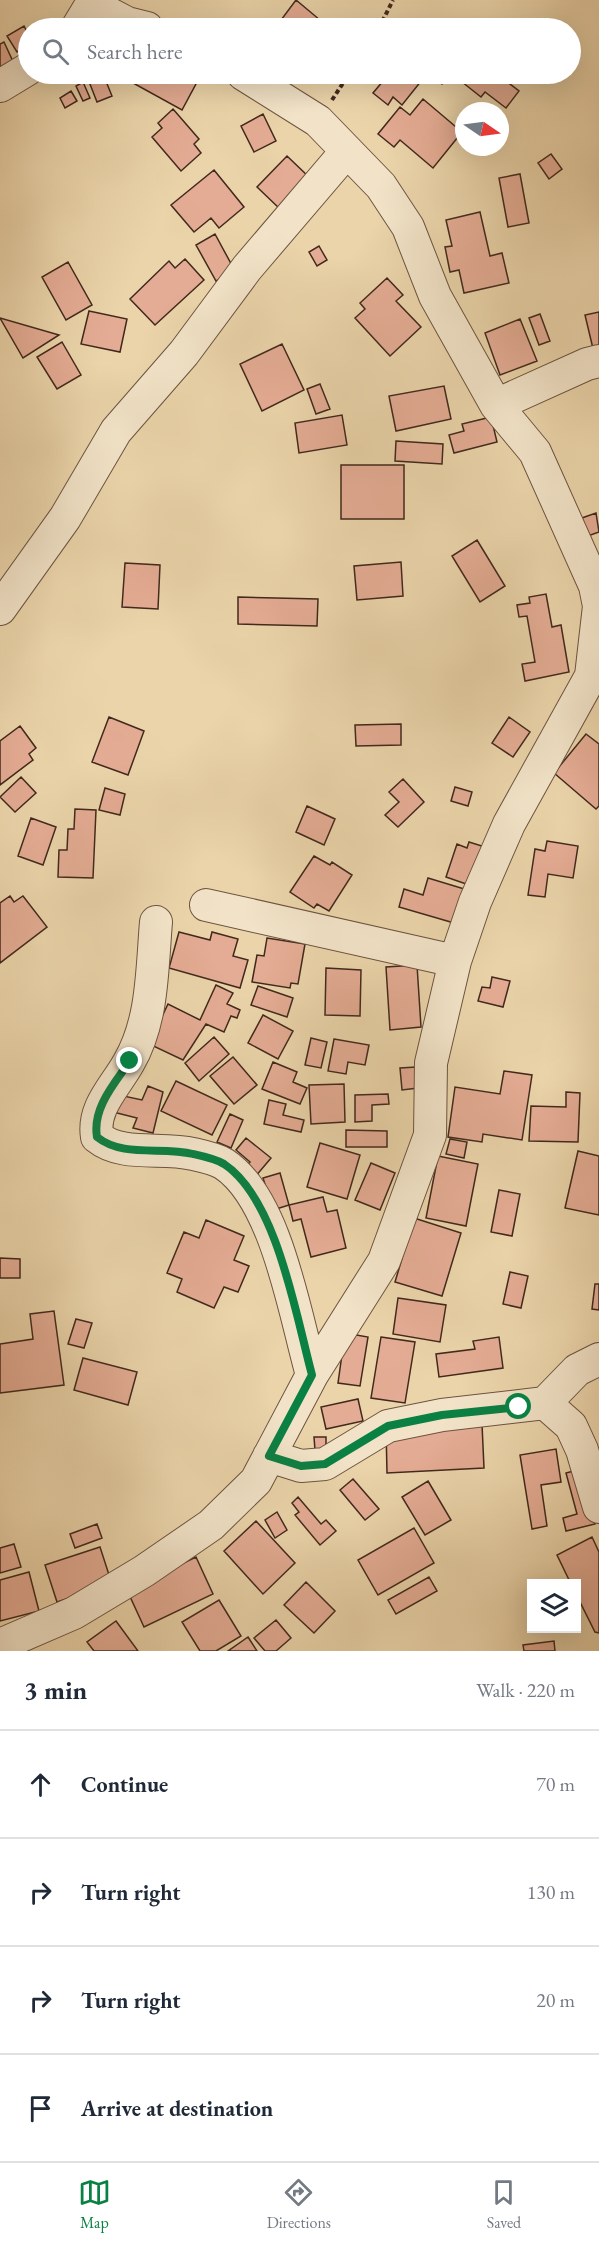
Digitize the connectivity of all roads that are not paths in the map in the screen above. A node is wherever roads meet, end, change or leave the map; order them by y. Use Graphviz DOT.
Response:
graph roads {
  1 [pos="88,11"];
  2 [pos="113,18"];
  3 [pos="18,75"];
  4 [pos="259,84"];
  5 [pos="0,86"];
  6 [pos="346,152"];
  7 [pos="599,361"];
  8 [pos="496,405"];
  9 [pos="597,586"];
  10 [pos="0,609"];
  11 [pos="206,905"];
  12 [pos="156,922"];
  13 [pos="455,961"];
  14 [pos="599,1359"];
  15 [pos="312,1375"];
  16 [pos="544,1403"];
  17 [pos="269,1456"];
  18 [pos="599,1507"];
  19 [pos="0,1645"];
  1 -- 2 [label="street"];
  3 -- 5 [label="street"];
  4 -- 6 [label="street"];
  6 -- 8 [label="street"];
  6 -- 10 [label="street"];
  7 -- 8 [label="street"];
  8 -- 9 [label="street"];
  9 -- 13 [label="street"];
  11 -- 13 [label="street"];
  12 -- 15 [label="street"];
  13 -- 15 [label="street"];
  14 -- 16 [label="street"];
  15 -- 17 [label="street"];
  16 -- 17 [label="street"];
  16 -- 18 [label="street"];
  17 -- 19 [label="street"];
}
